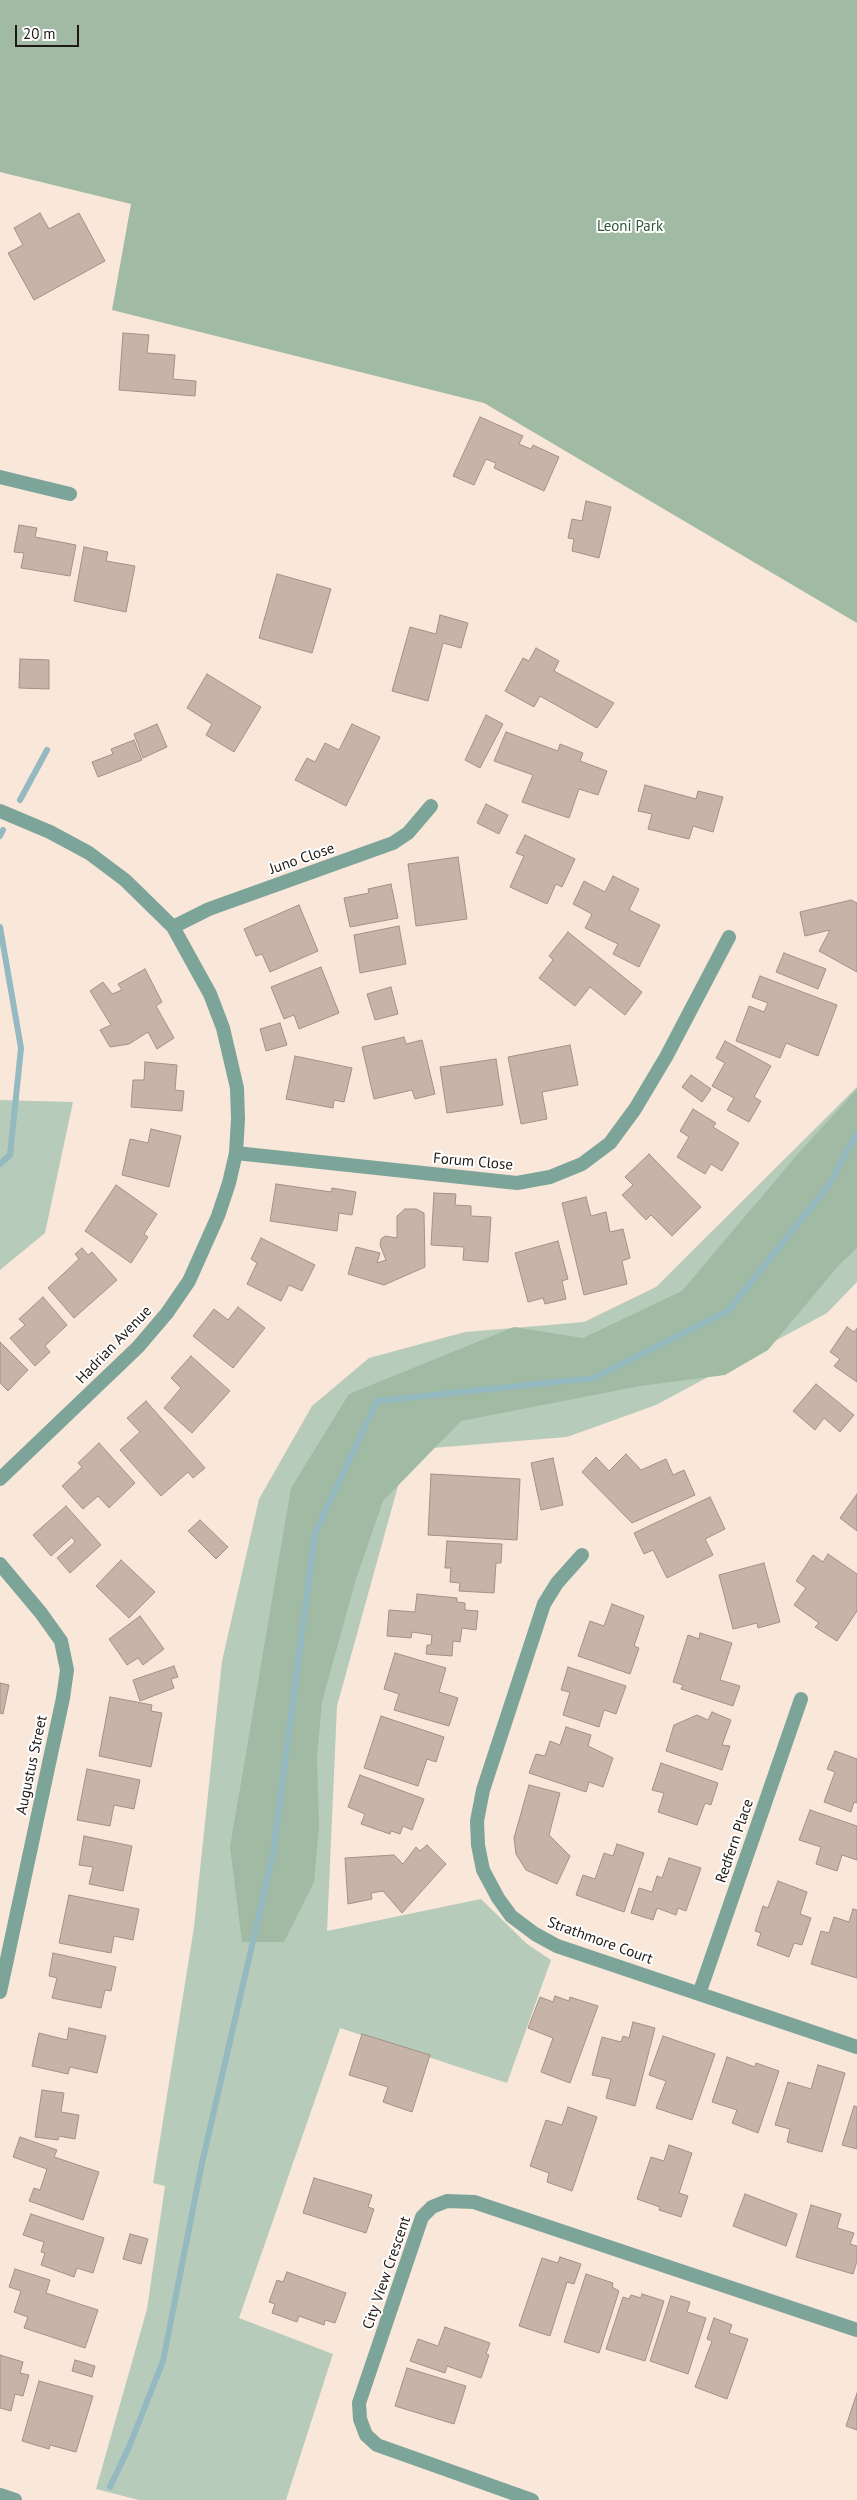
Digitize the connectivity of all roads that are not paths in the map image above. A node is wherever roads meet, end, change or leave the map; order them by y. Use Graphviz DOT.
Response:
graph roads {
  1 [pos="0,478"];
  2 [pos="70,494"];
  3 [pos="431,806"];
  4 [pos="0,811"];
  5 [pos="173,927"];
  6 [pos="729,937"];
  7 [pos="236,1153"];
  8 [pos="0,1479"];
  9 [pos="582,1555"];
  10 [pos="0,1564"];
  11 [pos="801,1699"];
  12 [pos="0,1992"];
  13 [pos="699,1994"];
  14 [pos="857,2047"];
  15 [pos="857,2330"];
  16 [pos="0,2495"];
  17 [pos="15,2500"];
  18 [pos="532,2500"];
  1 -- 2 [label="street"];
  3 -- 5 [label="street, Juno Close"];
  4 -- 5 [label="street, Hadrian Avenue"];
  5 -- 7 [label="street, Hadrian Avenue"];
  6 -- 7 [label="street, Forum Close"];
  7 -- 8 [label="street, Hadrian Avenue"];
  9 -- 13 [label="street, Strathmore Court"];
  10 -- 12 [label="street, Augustus Street"];
  11 -- 13 [label="street, Redfern Place"];
  13 -- 14 [label="street, Strathmore Court"];
  15 -- 18 [label="street, City View Crescent"];
  16 -- 17 [label="street"];
}
